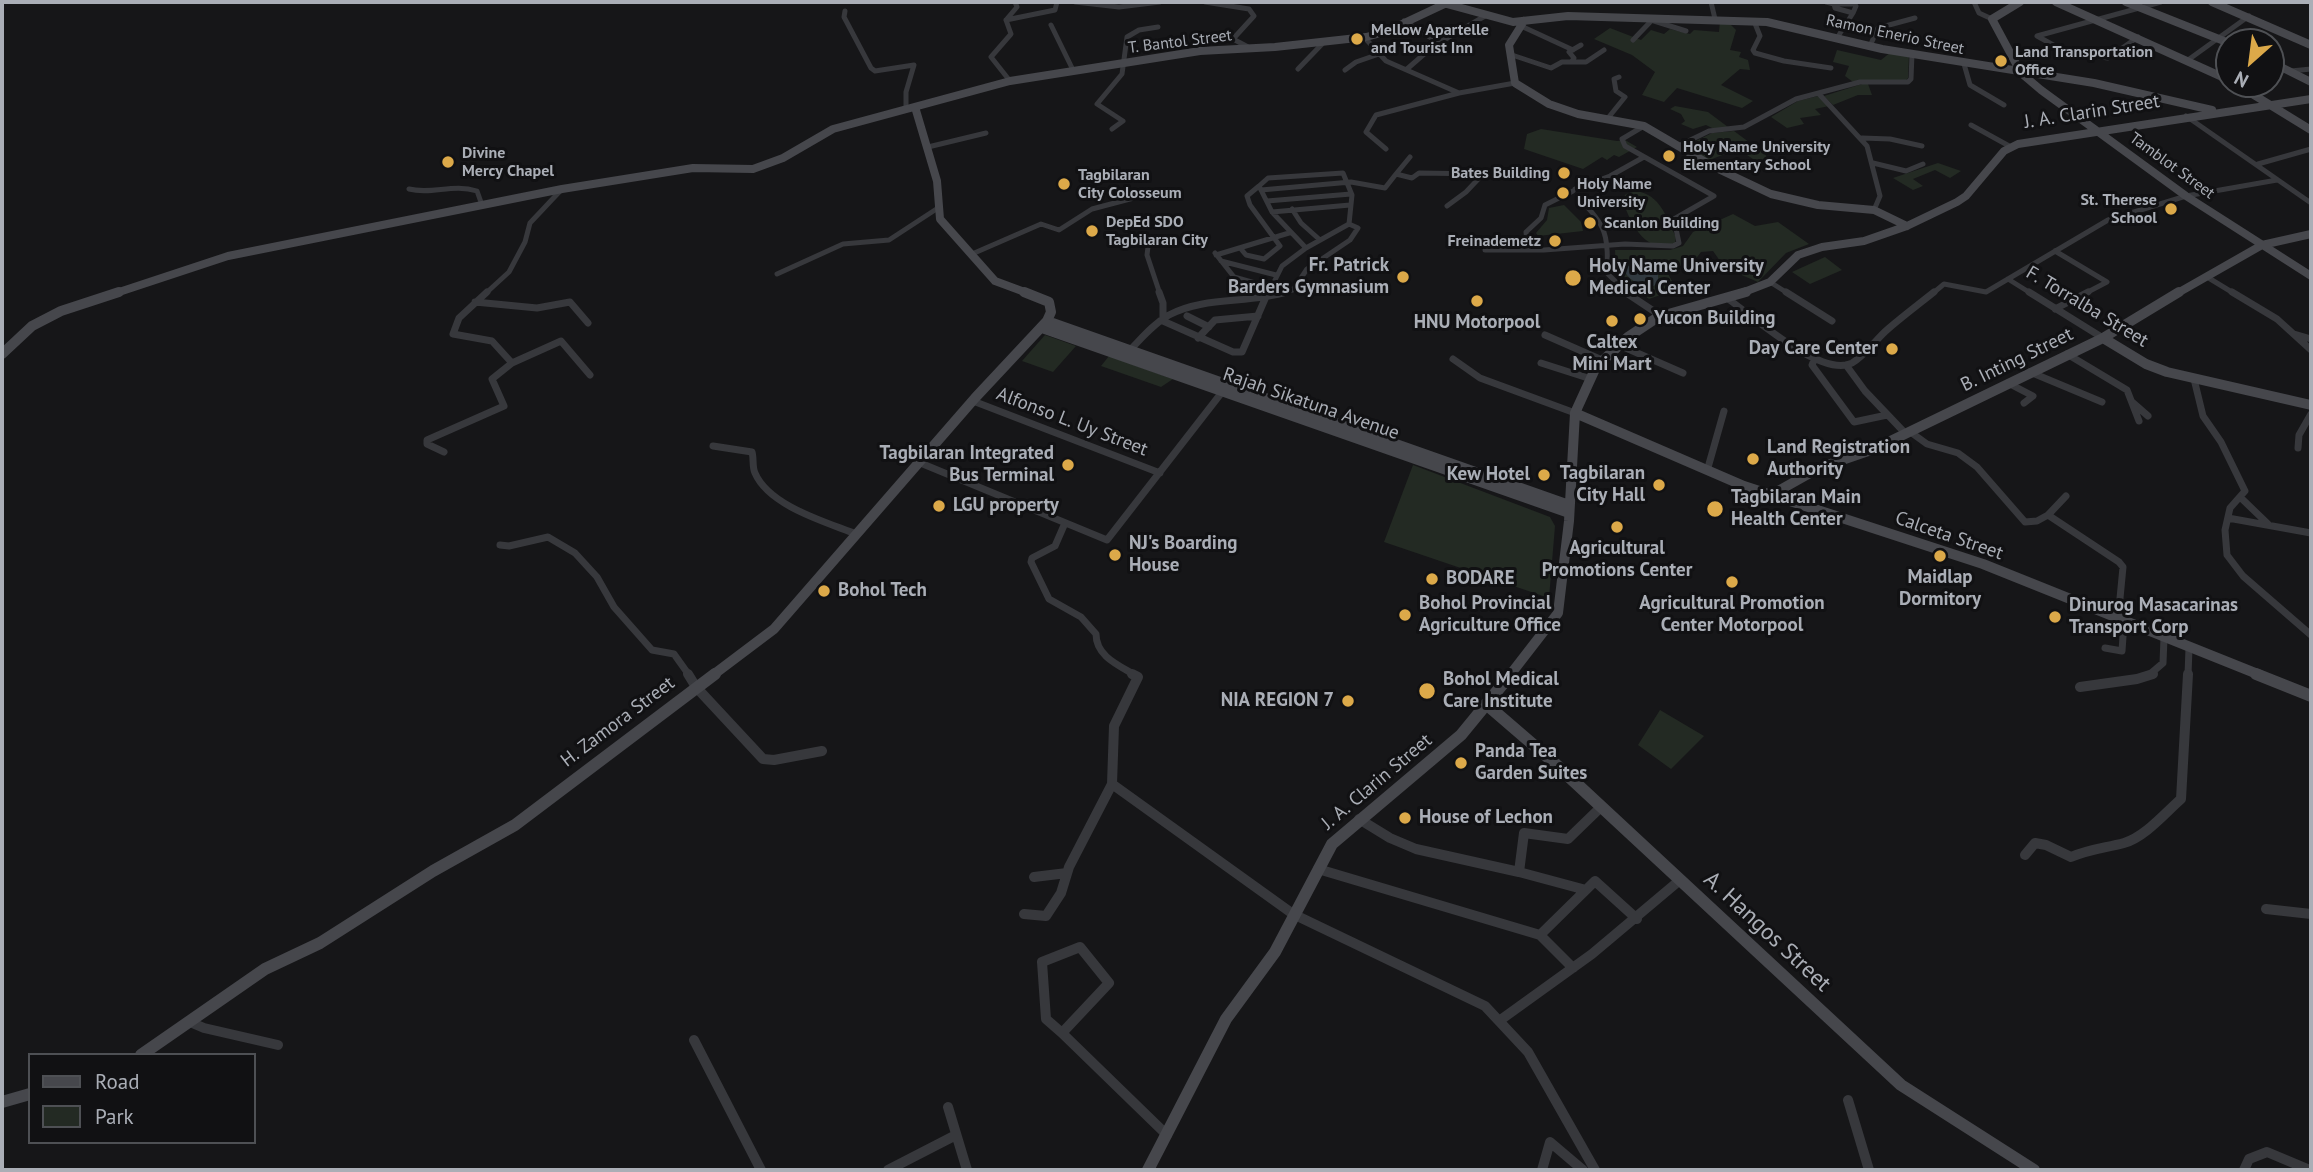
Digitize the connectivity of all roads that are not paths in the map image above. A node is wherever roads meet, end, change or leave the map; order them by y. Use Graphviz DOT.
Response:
graph roads {
  1 [pos="1015,2"];
  2 [pos="1057,2"];
  3 [pos="1075,2"];
  4 [pos="1160,2"];
  5 [pos="1205,2"];
  6 [pos="1445,2"];
  7 [pos="1711,2"];
  8 [pos="1826,2"];
  9 [pos="1974,2"];
  10 [pos="2020,2"];
  11 [pos="2056,2"];
  12 [pos="2126,2"];
  13 [pos="2161,2"];
  14 [pos="2212,2"];
  15 [pos="2141,7"];
  16 [pos="845,11"];
  17 [pos="1485,16"];
  18 [pos="2249,16"];
  19 [pos="1915,18"];
  20 [pos="1715,19"];
  21 [pos="1992,19"];
  22 [pos="1006,20"];
  23 [pos="1654,20"];
  24 [pos="2096,20"];
  25 [pos="1404,21"];
  26 [pos="1754,21"];
  27 [pos="1522,24"];
  28 [pos="1051,25"];
  29 [pos="1158,27"];
  30 [pos="2234,28"];
  31 [pos="1686,31"];
  32 [pos="1628,33"];
  33 [pos="1364,37"];
  34 [pos="2138,37"];
  35 [pos="2215,37"];
  36 [pos="1837,38"];
  37 [pos="1324,42"];
  38 [pos="2215,42"];
  39 [pos="1437,44"];
  40 [pos="1581,45"];
  41 [pos="2311,45"];
  42 [pos="1870,47"];
  43 [pos="1250,48"];
  44 [pos="1573,50"];
  45 [pos="1604,50"];
  46 [pos="1380,54"];
  47 [pos="1912,54"];
  48 [pos="1512,55"];
  49 [pos="2188,60"];
  50 [pos="1572,61"];
  51 [pos="1125,63"];
  52 [pos="1964,64"];
  53 [pos="1831,68"];
  54 [pos="2285,68"];
  55 [pos="1298,69"];
  56 [pos="1407,69"];
  57 [pos="2311,69"];
  58 [pos="1073,70"];
  59 [pos="1345,70"];
  60 [pos="2291,71"];
  61 [pos="2215,73"];
  62 [pos="2021,74"];
  63 [pos="1613,78"];
  64 [pos="1010,81"];
  65 [pos="2311,82"];
  66 [pos="1515,83"];
  67 [pos="1459,93"];
  68 [pos="1819,94"];
  69 [pos="2260,98"];
  70 [pos="2311,99"];
  71 [pos="2004,105"];
  72 [pos="2273,105"];
  73 [pos="910,108"];
  74 [pos="2218,112"];
  75 [pos="2186,116"];
  76 [pos="1608,118"];
  77 [pos="1971,125"];
  78 [pos="1644,126"];
  79 [pos="1112,129"];
  80 [pos="2098,130"];
  81 [pos="2311,130"];
  82 [pos="986,133"];
  83 [pos="1862,138"];
  84 [pos="1678,146"];
  85 [pos="1922,146"];
  86 [pos="928,147"];
  87 [pos="2011,147"];
  88 [pos="1386,149"];
  89 [pos="2311,149"];
  90 [pos="1410,157"];
  91 [pos="1644,157"];
  92 [pos="1872,163"];
  93 [pos="1923,164"];
  94 [pos="2258,164"];
  95 [pos="1396,174"];
  96 [pos="2277,180"];
  97 [pos="1347,183"];
  98 [pos="1260,188"];
  99 [pos="409,189"];
  100 [pos="562,189"];
  101 [pos="1164,190"];
  102 [pos="1351,194"];
  103 [pos="1575,194"];
  104 [pos="2186,196"];
  105 [pos="1267,201"];
  106 [pos="2311,203"];
  107 [pos="482,205"];
  108 [pos="1350,205"];
  109 [pos="1447,206"];
  110 [pos="938,208"];
  111 [pos="1292,209"];
  112 [pos="1874,210"];
  113 [pos="1272,212"];
  114 [pos="1349,224"];
  115 [pos="1906,226"];
  116 [pos="1289,233"];
  117 [pos="2311,234"];
  118 [pos="1273,238"];
  119 [pos="1320,240"];
  120 [pos="1609,245"];
  121 [pos="2262,245"];
  122 [pos="1148,247"];
  123 [pos="1306,248"];
  124 [pos="1241,249"];
  125 [pos="1485,250"];
  126 [pos="1528,250"];
  127 [pos="2055,251"];
  128 [pos="972,254"];
  129 [pos="1217,256"];
  130 [pos="777,274"];
  131 [pos="1276,275"];
  132 [pos="2311,276"];
  133 [pos="2207,277"];
  134 [pos="2008,279"];
  135 [pos="1770,282"];
  136 [pos="1269,287"];
  137 [pos="1264,297"];
  138 [pos="1727,298"];
  139 [pos="475,302"];
  140 [pos="2055,309"];
  141 [pos="1187,316"];
  142 [pos="1258,316"];
  143 [pos="1661,316"];
  144 [pos="1163,321"];
  145 [pos="1832,321"];
  146 [pos="588,323"];
  147 [pos="1045,324"];
  148 [pos="1209,327"];
  149 [pos="2294,334"];
  150 [pos="1545,335"];
  151 [pos="1198,338"];
  152 [pos="2103,338"];
  153 [pos="2311,339"];
  154 [pos="1619,345"];
  155 [pos="2311,350"];
  156 [pos="1127,353"];
  157 [pos="2,354"];
  158 [pos="2067,354"];
  159 [pos="1453,359"];
  160 [pos="1602,360"];
  161 [pos="1814,360"];
  162 [pos="512,363"];
  163 [pos="1541,363"];
  164 [pos="1846,365"];
  165 [pos="2030,372"];
  166 [pos="1683,373"];
  167 [pos="590,374"];
  168 [pos="1591,379"];
  169 [pos="2194,379"];
  170 [pos="2008,383"];
  171 [pos="1226,388"];
  172 [pos="973,401"];
  173 [pos="2102,402"];
  174 [pos="2132,402"];
  175 [pos="2024,403"];
  176 [pos="2311,405"];
  177 [pos="1724,411"];
  178 [pos="2136,412"];
  179 [pos="1575,413"];
  180 [pos="2311,414"];
  181 [pos="1887,415"];
  182 [pos="2139,421"];
  183 [pos="1603,425"];
  184 [pos="1572,432"];
  185 [pos="1907,432"];
  186 [pos="713,446"];
  187 [pos="2298,449"];
  188 [pos="444,452"];
  189 [pos="1421,457"];
  190 [pos="918,462"];
  191 [pos="1706,471"];
  192 [pos="1160,472"];
  193 [pos="1771,495"];
  194 [pos="2066,496"];
  195 [pos="2240,497"];
  196 [pos="1524,498"];
  197 [pos="1569,509"];
  198 [pos="2048,515"];
  199 [pos="2228,517"];
  200 [pos="1065,523"];
  201 [pos="2272,526"];
  202 [pos="1568,527"];
  203 [pos="2311,533"];
  204 [pos="856,534"];
  205 [pos="500,545"];
  206 [pos="2121,620"];
  207 [pos="2311,635"];
  208 [pos="2164,638"];
  209 [pos="2105,648"];
  210 [pos="2189,648"];
  211 [pos="696,687"];
  212 [pos="2080,687"];
  213 [pos="2311,696"];
  214 [pos="1486,704"];
  215 [pos="822,751"];
  216 [pos="1112,784"];
  217 [pos="1601,807"];
  218 [pos="1359,819"];
  219 [pos="2025,855"];
  220 [pos="1318,869"];
  221 [pos="1519,872"];
  222 [pos="1067,873"];
  223 [pos="1034,877"];
  224 [pos="1680,880"];
  225 [pos="1586,890"];
  226 [pos="2266,909"];
  227 [pos="1024,914"];
  228 [pos="1293,914"];
  229 [pos="2311,914"];
  230 [pos="1637,919"];
  231 [pos="1540,935"];
  232 [pos="1573,968"];
  233 [pos="1499,1021"];
  234 [pos="190,1022"];
  235 [pos="1062,1033"];
  236 [pos="694,1040"];
  237 [pos="278,1045"];
  238 [pos="145,1053"];
  239 [pos="28,1095"];
  240 [pos="1848,1100"];
  241 [pos="2,1102"];
  242 [pos="948,1107"];
  243 [pos="956,1135"];
  244 [pos="1167,1135"];
  245 [pos="761,1170"];
  246 [pos="888,1170"];
  247 [pos="967,1170"];
  248 [pos="1148,1170"];
  249 [pos="1542,1170"];
  250 [pos="1583,1170"];
  251 [pos="1595,1170"];
  252 [pos="1869,1170"];
  253 [pos="2035,1170"];
  254 [pos="2244,1170"];
  255 [pos="2310,1170"];
  1 -- 22 [label="street"];
  2 -- 22 [label="street"];
  3 -- 4 [label="street"];
  5 -- 43 [label="street"];
  6 -- 17 [label="street, Ramon Enerio Street"];
  6 -- 25 [label="street, T. Bantol Street"];
  7 -- 20 [label="street"];
  8 -- 36 [label="street"];
  9 -- 21 [label="street"];
  10 -- 21 [label="street"];
  11 -- 24 [label="street"];
  12 -- 15 [label="street"];
  13 -- 15 [label="street"];
  14 -- 18 [label="street"];
  15 -- 24 [label="street"];
  15 -- 35 [label="street"];
  16 -- 73 [label="street"];
  17 -- 27 [label="street, Ramon Enerio Street"];
  17 -- 39 [label="street"];
  18 -- 30 [label="street"];
  18 -- 41 [label="street"];
  19 -- 42 [label="street"];
  20 -- 23 [label="street, Ramon Enerio Street"];
  20 -- 26 [label="street, Ramon Enerio Street"];
  21 -- 62 [label="street"];
  22 -- 64 [label="street"];
  23 -- 27 [label="street, Ramon Enerio Street"];
  23 -- 31 [label="street"];
  23 -- 32 [label="street"];
  24 -- 34 [label="street"];
  24 -- 34 [label="street"];
  25 -- 33 [label="street, T. Bantol Street"];
  25 -- 39 [label="street"];
  26 -- 36 [label="street, Ramon Enerio Street"];
  26 -- 53 [label="street"];
  27 -- 44 [label="street"];
  27 -- 48 [label="street"];
  28 -- 58 [label="street"];
  29 -- 51 [label="street"];
  33 -- 37 [label="street, T. Bantol Street"];
  33 -- 46 [label="street"];
  34 -- 49 [label="street"];
  36 -- 42 [label="street, Ramon Enerio Street"];
  37 -- 43 [label="street, T. Bantol Street"];
  37 -- 55 [label="street"];
  38 -- 49 [label="street"];
  39 -- 56 [label="street"];
  40 -- 44 [label="street"];
  42 -- 47 [label="street, Ramon Enerio Street"];
  43 -- 51 [label="street, T. Bantol Street"];
  44 -- 50 [label="street"];
  45 -- 50 [label="street"];
  46 -- 56 [label="street"];
  46 -- 59 [label="street"];
  47 -- 52 [label="street, Ramon Enerio Street"];
  47 -- 68 [label="street"];
  48 -- 50 [label="street"];
  48 -- 66 [label="street"];
  49 -- 61 [label="street"];
  51 -- 58 [label="street, T. Bantol Street"];
  51 -- 79 [label="street"];
  52 -- 62 [label="street, Ramon Enerio Street"];
  52 -- 71 [label="street"];
  54 -- 60 [label="street"];
  56 -- 67 [label="street"];
  57 -- 60 [label="street"];
  58 -- 64 [label="street, T. Bantol Street"];
  60 -- 65 [label="street"];
  62 -- 74 [label="street, Ramon Enerio Street"];
  62 -- 80 [label="street, Tamblot Street"];
  63 -- 76 [label="street"];
  64 -- 73 [label="street, T. Bantol Street"];
  66 -- 67 [label="street"];
  66 -- 76 [label="street"];
  67 -- 88 [label="street"];
  68 -- 83 [label="street"];
  68 -- 84 [label="street"];
  69 -- 72 [label="street"];
  70 -- 72 [label="street, J. A. Clarin Street"];
  72 -- 74 [label="street, J. A. Clarin Street"];
  72 -- 81 [label="street"];
  73 -- 86 [label="street"];
  73 -- 100 [label="street, T. Bantol Street"];
  74 -- 75 [label="street, J. A. Clarin Street"];
  75 -- 80 [label="street, J. A. Clarin Street"];
  75 -- 94 [label="street"];
  76 -- 78 [label="street"];
  77 -- 87 [label="street"];
  78 -- 84 [label="street"];
  78 -- 91 [label="street"];
  80 -- 87 [label="street, J. A. Clarin Street"];
  80 -- 104 [label="street, Tamblot Street"];
  82 -- 86 [label="street"];
  83 -- 85 [label="street"];
  83 -- 92 [label="street"];
  84 -- 112 [label="street"];
  86 -- 110 [label="street"];
  87 -- 115 [label="street, J. A. Clarin Street"];
  89 -- 94 [label="street"];
  90 -- 95 [label="street"];
  91 -- 103 [label="street"];
  91 -- 120 [label="street"];
  92 -- 93 [label="street"];
  92 -- 112 [label="street"];
  94 -- 96 [label="street"];
  95 -- 97 [label="street"];
  95 -- 109 [label="street"];
  96 -- 104 [label="street"];
  96 -- 106 [label="street"];
  97 -- 98 [label="street"];
  97 -- 98 [label="street"];
  97 -- 102 [label="street"];
  98 -- 105 [label="street"];
  98 -- 118 [label="street"];
  99 -- 107 [label="street"];
  100 -- 107 [label="street, T. Bantol Street"];
  100 -- 139 [label="street"];
  101 -- 128 [label="street"];
  102 -- 105 [label="street"];
  102 -- 108 [label="street"];
  103 -- 120 [label="street"];
  103 -- 126 [label="street"];
  104 -- 121 [label="street, Tamblot Street"];
  104 -- 127 [label="street"];
  105 -- 113 [label="street"];
  107 -- 157 [label="street, T. Bantol Street"];
  108 -- 111 [label="street"];
  108 -- 114 [label="street"];
  110 -- 128 [label="street"];
  110 -- 130 [label="street"];
  111 -- 113 [label="street"];
  111 -- 119 [label="street"];
  112 -- 115 [label="street"];
  113 -- 116 [label="street"];
  114 -- 119 [label="street"];
  114 -- 137 [label="street"];
  115 -- 135 [label="street, J. A. Clarin Street"];
  116 -- 118 [label="street"];
  116 -- 123 [label="street"];
  117 -- 121 [label="street, B. Inting Street"];
  118 -- 124 [label="street"];
  118 -- 124 [label="street"];
  119 -- 123 [label="street"];
  120 -- 126 [label="street"];
  120 -- 143 [label="street"];
  121 -- 132 [label="street, Tamblot Street"];
  121 -- 133 [label="street, B. Inting Street"];
  122 -- 144 [label="street"];
  123 -- 131 [label="street"];
  124 -- 129 [label="street"];
  125 -- 126 [label="street"];
  127 -- 134 [label="street"];
  127 -- 140 [label="street"];
  128 -- 147 [label="street"];
  129 -- 131 [label="street"];
  129 -- 136 [label="street"];
  131 -- 136 [label="street"];
  133 -- 149 [label="street"];
  133 -- 152 [label="street, B. Inting Street"];
  134 -- 140 [label="street, F. Torralba Street"];
  134 -- 164 [label="street, F. Torralba Street"];
  135 -- 138 [label="street, J. A. Clarin Street"];
  135 -- 145 [label="street"];
  136 -- 137 [label="street"];
  137 -- 142 [label="street"];
  137 -- 144 [label="street"];
  138 -- 143 [label="street, J. A. Clarin Street"];
  138 -- 161 [label="street"];
  139 -- 146 [label="street"];
  139 -- 162 [label="street"];
  140 -- 152 [label="street, F. Torralba Street"];
  141 -- 148 [label="street"];
  142 -- 148 [label="street"];
  142 -- 151 [label="street"];
  143 -- 154 [label="street, J. A. Clarin Street"];
  144 -- 151 [label="street"];
  144 -- 156 [label="street"];
  147 -- 156 [label="street, Rajah Sikatuna Avenue"];
  147 -- 172 [label="street, H. Zamora Street"];
  148 -- 151 [label="street"];
  149 -- 153 [label="street"];
  149 -- 155 [label="street"];
  150 -- 160 [label="street"];
  152 -- 158 [label="street, B. Inting Street"];
  152 -- 169 [label="street, F. Torralba Street"];
  154 -- 160 [label="street, J. A. Clarin Street"];
  154 -- 166 [label="street"];
  156 -- 171 [label="street, Rajah Sikatuna Avenue"];
  158 -- 165 [label="street, B. Inting Street"];
  158 -- 174 [label="street"];
  159 -- 179 [label="street"];
  160 -- 168 [label="street, J. A. Clarin Street"];
  161 -- 164 [label="street"];
  161 -- 181 [label="street"];
  162 -- 167 [label="street"];
  162 -- 188 [label="street"];
  163 -- 168 [label="street"];
  164 -- 181 [label="street"];
  165 -- 170 [label="street, B. Inting Street"];
  165 -- 173 [label="street"];
  168 -- 179 [label="street, J. A. Clarin Street"];
  169 -- 176 [label="street, F. Torralba Street"];
  169 -- 195 [label="street"];
  170 -- 175 [label="street"];
  170 -- 185 [label="street, B. Inting Street"];
  171 -- 189 [label="street, Rajah Sikatuna Avenue"];
  171 -- 192 [label="street"];
  172 -- 190 [label="street, H. Zamora Street"];
  172 -- 192 [label="street, Alfonso L. Uy Street"];
  174 -- 178 [label="street"];
  174 -- 178 [label="street"];
  177 -- 191 [label="street"];
  178 -- 182 [label="street"];
  179 -- 183 [label="street, Calceta Street"];
  179 -- 184 [label="street, J. A. Clarin Street"];
  180 -- 187 [label="street"];
  181 -- 185 [label="street"];
  183 -- 184 [label="street"];
  183 -- 191 [label="street, Calceta Street"];
  184 -- 197 [label="street, J. A. Clarin Street"];
  185 -- 193 [label="street, B. Inting Street"];
  185 -- 198 [label="street"];
  186 -- 204 [label="street"];
  189 -- 196 [label="street, Rajah Sikatuna Avenue"];
  189 -- 197 [label="street"];
  190 -- 200 [label="street"];
  190 -- 204 [label="street, H. Zamora Street"];
  191 -- 193 [label="street, Calceta Street"];
  192 -- 200 [label="street"];
  193 -- 206 [label="street, Calceta Street"];
  194 -- 198 [label="street"];
  195 -- 199 [label="street"];
  195 -- 201 [label="street"];
  196 -- 197 [label="street, Rajah Sikatuna Avenue"];
  196 -- 202 [label="street"];
  197 -- 202 [label="street, J. A. Clarin Street"];
  198 -- 206 [label="street"];
  199 -- 201 [label="street"];
  199 -- 207 [label="street"];
  200 -- 216 [label="street"];
  201 -- 203 [label="street"];
  202 -- 214 [label="street, J. A. Clarin Street"];
  204 -- 211 [label="street, H. Zamora Street"];
  205 -- 211 [label="street"];
  206 -- 208 [label="street, Calceta Street"];
  206 -- 209 [label="street"];
  208 -- 210 [label="street, Calceta Street"];
  208 -- 212 [label="street"];
  210 -- 213 [label="street, Calceta Street"];
  210 -- 219 [label="street"];
  211 -- 215 [label="street"];
  211 -- 234 [label="street, H. Zamora Street"];
  214 -- 217 [label="street, A. Hangos Street"];
  214 -- 218 [label="street, J. A. Clarin Street"];
  216 -- 222 [label="street"];
  216 -- 228 [label="street"];
  217 -- 221 [label="street"];
  217 -- 224 [label="street, A. Hangos Street"];
  218 -- 220 [label="street, J. A. Clarin Street"];
  218 -- 221 [label="street"];
  220 -- 228 [label="street, J. A. Clarin Street"];
  220 -- 231 [label="street"];
  221 -- 225 [label="street"];
  222 -- 223 [label="street"];
  222 -- 227 [label="street"];
  224 -- 230 [label="street"];
  224 -- 253 [label="street, A. Hangos Street"];
  225 -- 230 [label="street"];
  225 -- 231 [label="street"];
  226 -- 229 [label="street"];
  228 -- 233 [label="street"];
  228 -- 244 [label="street, J. A. Clarin Street"];
  230 -- 232 [label="street"];
  231 -- 232 [label="street"];
  232 -- 233 [label="street"];
  233 -- 251 [label="street"];
  234 -- 237 [label="street"];
  234 -- 238 [label="street, H. Zamora Street"];
  235 -- 235 [label="street"];
  235 -- 244 [label="street"];
  236 -- 245 [label="street"];
  239 -- 241 [label="street"];
  240 -- 252 [label="street"];
  242 -- 243 [label="street"];
  243 -- 246 [label="street"];
  243 -- 247 [label="street"];
  244 -- 248 [label="street, J. A. Clarin Street"];
  249 -- 250 [label="street"];
  254 -- 255 [label="street"];
}
